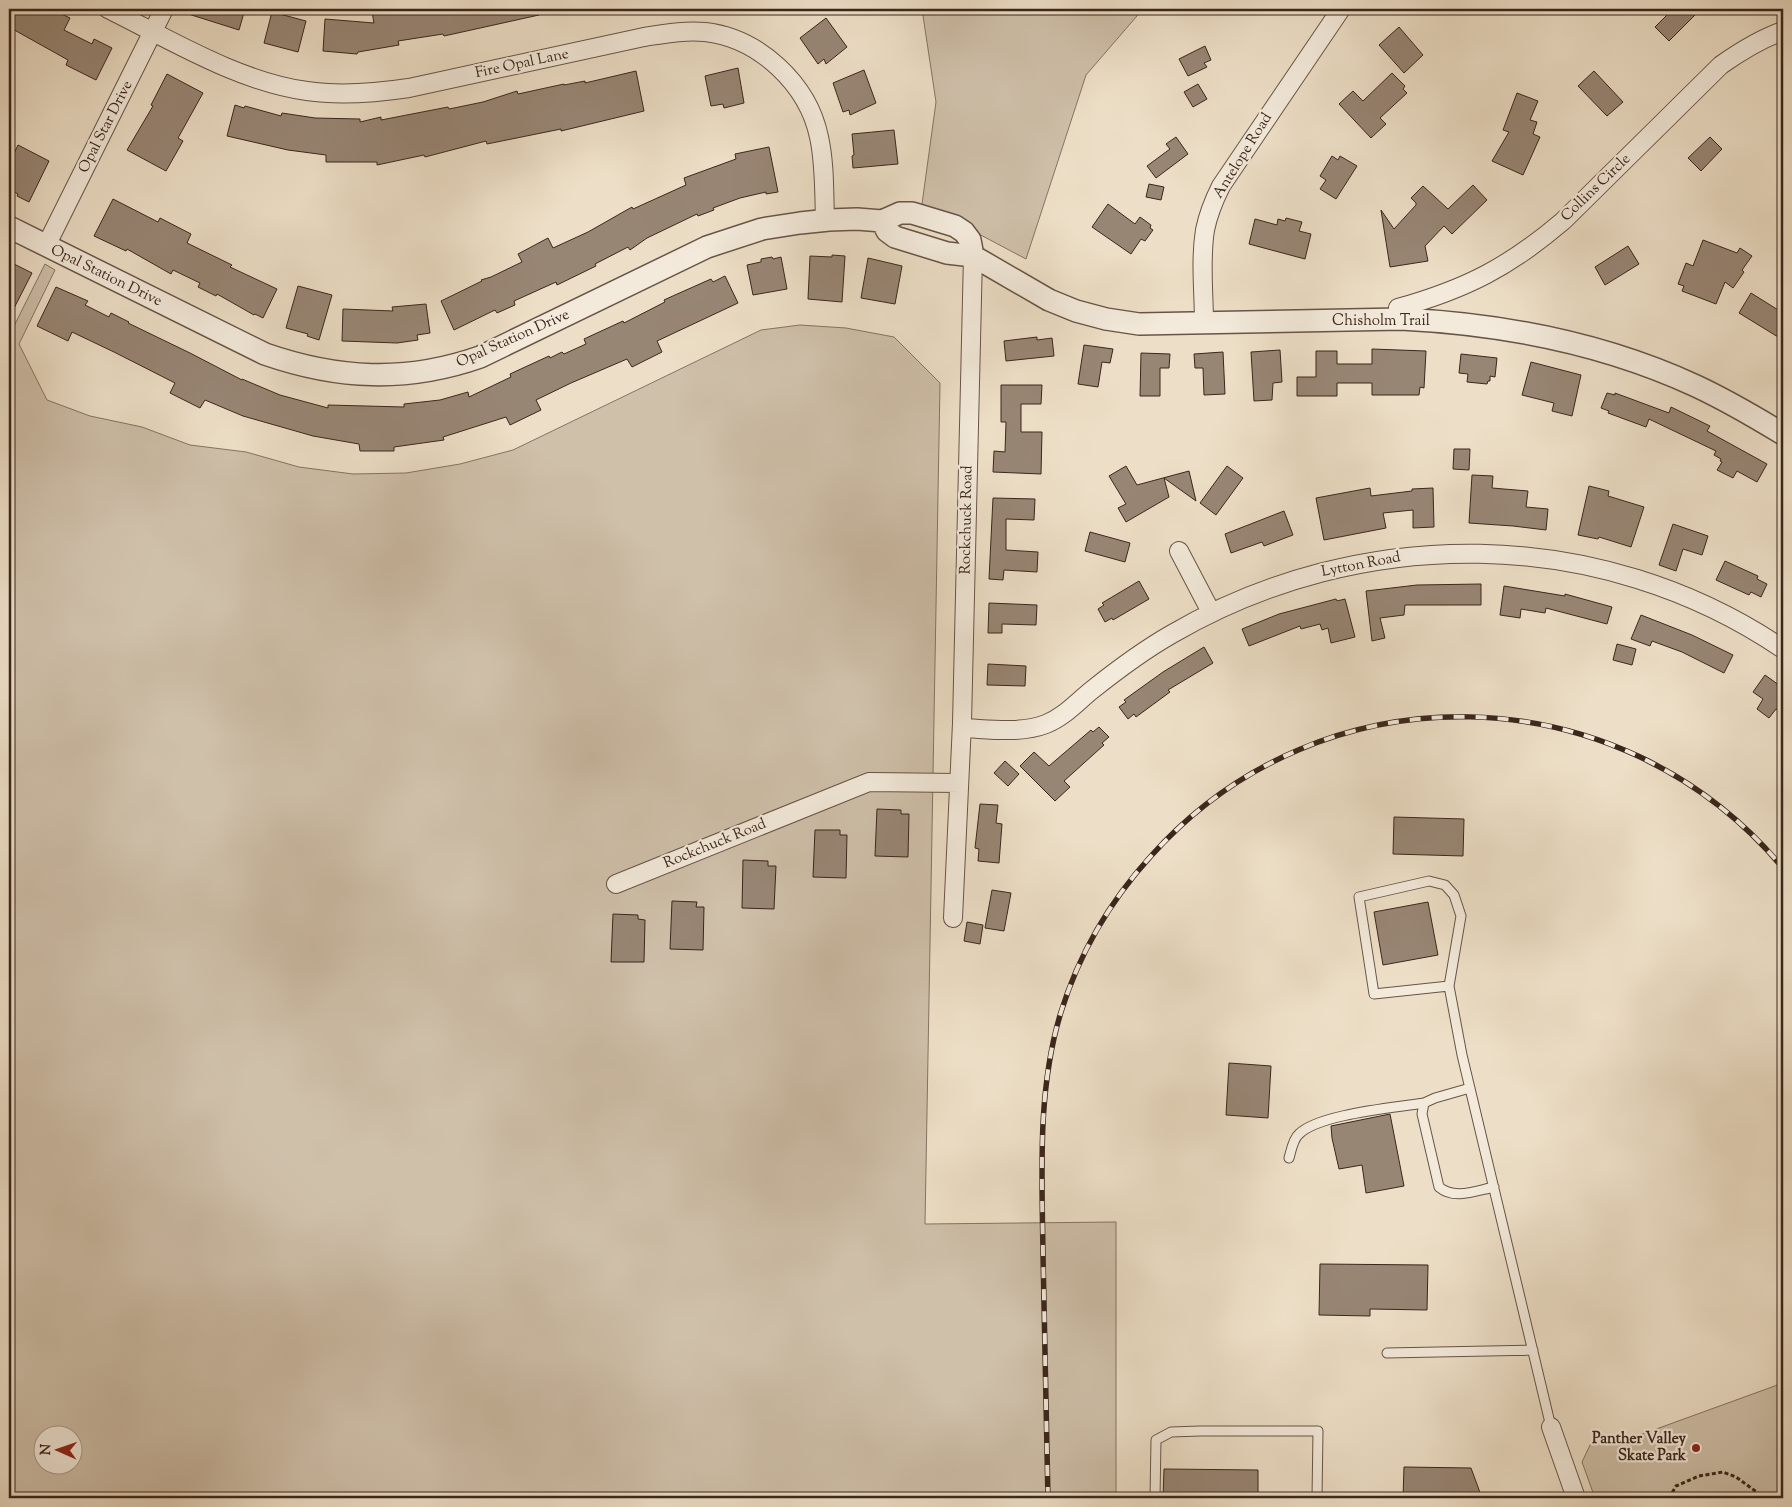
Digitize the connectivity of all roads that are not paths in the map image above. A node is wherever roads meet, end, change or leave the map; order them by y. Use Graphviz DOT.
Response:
graph roads {
  1 [pos="108,9"];
  2 [pos="164,9"];
  3 [pos="1341,9"];
  4 [pos="1783,31"];
  5 [pos="154,32"];
  6 [pos="825,221"];
  7 [pos="882,221"];
  8 [pos="9,227"];
  9 [pos="46,246"];
  10 [pos="973,256"];
  11 [pos="1401,320"];
  12 [pos="1204,324"];
  13 [pos="1783,434"];
  14 [pos="1179,551"];
  15 [pos="1211,612"];
  16 [pos="1783,649"];
  17 [pos="962,728"];
  18 [pos="959,783"];
  19 [pos="616,884"];
  20 [pos="953,918"];
  21 [pos="1449,986"];
  22 [pos="1470,1088"];
  23 [pos="1424,1103"];
  24 [pos="1288,1158"];
  25 [pos="1494,1187"];
  26 [pos="1533,1350"];
  27 [pos="1387,1353"];
  28 [pos="1552,1428"];
  29 [pos="1155,1498"];
  30 [pos="1318,1498"];
  31 [pos="1576,1498"];
  1 -- 5 [label="street, Fire Opal Lane"];
  2 -- 5 [label="street, Opal Star Drive"];
  3 -- 12 [label="street, Antelope Road"];
  4 -- 11 [label="street, Collins Circle"];
  5 -- 6 [label="street, Fire Opal Lane"];
  5 -- 9 [label="street, Opal Star Drive"];
  6 -- 7 [label="street, Opal Station Drive"];
  6 -- 9 [label="street, Opal Station Drive"];
  7 -- 10 [label="street"];
  7 -- 10 [label="street, Opal Station Drive"];
  8 -- 9 [label="street, Opal Station Drive"];
  10 -- 12 [label="street, Chisholm Trail"];
  10 -- 17 [label="street, Rockchuck Road"];
  11 -- 12 [label="street, Chisholm Trail"];
  11 -- 13 [label="street, Chisholm Trail"];
  14 -- 15 [label="street"];
  15 -- 16 [label="street, Lytton Road"];
  15 -- 17 [label="street, Lytton Road"];
  17 -- 18 [label="street, Rockchuck Road"];
  18 -- 19 [label="street, Rockchuck Road"];
  18 -- 20 [label="street, Rockchuck Road"];
  21 -- 21 [label="lane"];
  21 -- 22 [label="lane"];
  22 -- 23 [label="lane"];
  22 -- 25 [label="lane"];
  23 -- 24 [label="lane"];
  23 -- 25 [label="lane"];
  25 -- 26 [label="lane"];
  26 -- 27 [label="lane"];
  26 -- 28 [label="lane"];
  28 -- 31 [label="street"];
  29 -- 30 [label="lane"];
}
